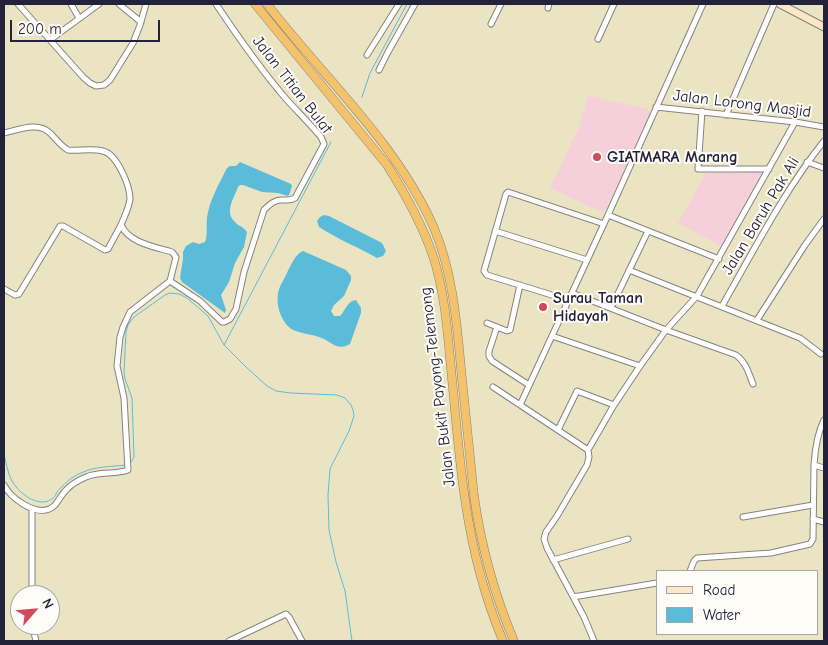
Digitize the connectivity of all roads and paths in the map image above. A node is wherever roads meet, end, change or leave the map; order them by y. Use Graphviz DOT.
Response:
graph roads {
  1 [pos="18,4"];
  2 [pos="71,4"];
  3 [pos="99,4"];
  4 [pos="119,4"];
  5 [pos="146,4"];
  6 [pos="216,4"];
  7 [pos="255,4"];
  8 [pos="267,4"];
  9 [pos="399,4"];
  10 [pos="415,4"];
  11 [pos="501,4"];
  12 [pos="614,4"];
  13 [pos="703,4"];
  14 [pos="774,4"];
  15 [pos="780,4"];
  16 [pos="79,18"];
  17 [pos="141,22"];
  18 [pos="491,24"];
  19 [pos="824,27"];
  20 [pos="598,39"];
  21 [pos="50,40"];
  22 [pos="367,55"];
  23 [pos="379,70"];
  24 [pos="656,107"];
  25 [pos="702,111"];
  26 [pos="726,114"];
  27 [pos="795,122"];
  28 [pos="824,127"];
  29 [pos="4,133"];
  30 [pos="824,141"];
  31 [pos="807,162"];
  32 [pos="824,168"];
  33 [pos="769,169"];
  34 [pos="608,215"];
  35 [pos="824,219"];
  36 [pos="120,224"];
  37 [pos="604,224"];
  38 [pos="495,231"];
  39 [pos="648,231"];
  40 [pos="719,259"];
  41 [pos="587,260"];
  42 [pos="629,270"];
  43 [pos="170,280"];
  44 [pos="520,286"];
  45 [pos="4,289"];
  46 [pos="572,293"];
  47 [pos="697,296"];
  48 [pos="568,300"];
  49 [pos="722,306"];
  50 [pos="611,308"];
  51 [pos="757,320"];
  52 [pos="487,323"];
  53 [pos="498,327"];
  54 [pos="666,330"];
  55 [pos="552,336"];
  56 [pos="821,354"];
  57 [pos="640,366"];
  58 [pos="753,384"];
  59 [pos="529,385"];
  60 [pos="493,388"];
  61 [pos="520,405"];
  62 [pos="614,406"];
  63 [pos="824,420"];
  64 [pos="558,430"];
  65 [pos="588,450"];
  66 [pos="814,465"];
  67 [pos="824,468"];
  68 [pos="4,485"];
  69 [pos="813,506"];
  70 [pos="32,509"];
  71 [pos="743,517"];
  72 [pos="813,518"];
  73 [pos="824,522"];
  74 [pos="628,539"];
  75 [pos="553,560"];
  76 [pos="690,570"];
  77 [pos="656,582"];
  78 [pos="32,585"];
  79 [pos="573,597"];
  80 [pos="229,641"];
  81 [pos="302,641"];
  82 [pos="503,641"];
  83 [pos="514,641"];
  84 [pos="594,641"];
  1 -- 21 [label="street"];
  2 -- 16 [label="street"];
  3 -- 16 [label="street"];
  4 -- 17 [label="street"];
  5 -- 17 [label="street"];
  6 -- 43 [label="street, Jalan Titian Bulat"];
  7 -- 82 [label="highway, Jalan Bukit Payong-Telemong"];
  8 -- 83 [label="highway, Jalan Bukit Payong-Telemong"];
  9 -- 22 [label="street"];
  10 -- 23 [label="street"];
  11 -- 18 [label="street"];
  12 -- 20 [label="street"];
  13 -- 24 [label="street"];
  14 -- 26 [label="street"];
  15 -- 19 [label="main road"];
  16 -- 21 [label="street"];
  17 -- 21 [label="street"];
  24 -- 25 [label="street, Jalan Lorong Masjid"];
  24 -- 34 [label="street"];
  25 -- 26 [label="street, Jalan Lorong Masjid"];
  25 -- 33 [label="street"];
  26 -- 27 [label="street, Jalan Lorong Masjid"];
  27 -- 28 [label="street, Jalan Lorong Masjid"];
  27 -- 33 [label="street"];
  29 -- 36 [label="street"];
  30 -- 31 [label="street, Jalan Baruh Pak Ali"];
  31 -- 32 [label="street"];
  31 -- 49 [label="street, Jalan Baruh Pak Ali"];
  33 -- 40 [label="street"];
  34 -- 37 [label="street"];
  34 -- 39 [label="street"];
  35 -- 51 [label="street"];
  36 -- 43 [label="street"];
  36 -- 45 [label="street"];
  37 -- 38 [label="street"];
  37 -- 41 [label="street"];
  38 -- 41 [label="street"];
  38 -- 44 [label="street"];
  39 -- 40 [label="street"];
  39 -- 42 [label="street"];
  40 -- 47 [label="street"];
  41 -- 46 [label="street"];
  42 -- 47 [label="street"];
  42 -- 50 [label="street"];
  43 -- 70 [label="street"];
  44 -- 48 [label="street"];
  44 -- 53 [label="street"];
  46 -- 48 [label="street"];
  46 -- 50 [label="street"];
  47 -- 49 [label="street"];
  47 -- 54 [label="street"];
  48 -- 55 [label="street"];
  49 -- 51 [label="street"];
  50 -- 54 [label="street"];
  51 -- 56 [label="street"];
  52 -- 53 [label="street"];
  53 -- 59 [label="street"];
  54 -- 57 [label="street"];
  54 -- 58 [label="street"];
  55 -- 57 [label="street"];
  55 -- 59 [label="street"];
  57 -- 62 [label="street"];
  59 -- 61 [label="street"];
  60 -- 61 [label="street"];
  61 -- 64 [label="street"];
  62 -- 64 [label="street"];
  62 -- 65 [label="street"];
  63 -- 66 [label="street"];
  64 -- 65 [label="street"];
  65 -- 75 [label="street"];
  66 -- 67 [label="street"];
  66 -- 69 [label="street"];
  68 -- 70 [label="street"];
  69 -- 71 [label="street"];
  69 -- 72 [label="street"];
  70 -- 78 [label="street"];
  72 -- 73 [label="street"];
  72 -- 76 [label="street"];
  74 -- 75 [label="street"];
  75 -- 79 [label="street"];
  77 -- 79 [label="street"];
  79 -- 84 [label="street"];
  80 -- 81 [label="street"];
}
